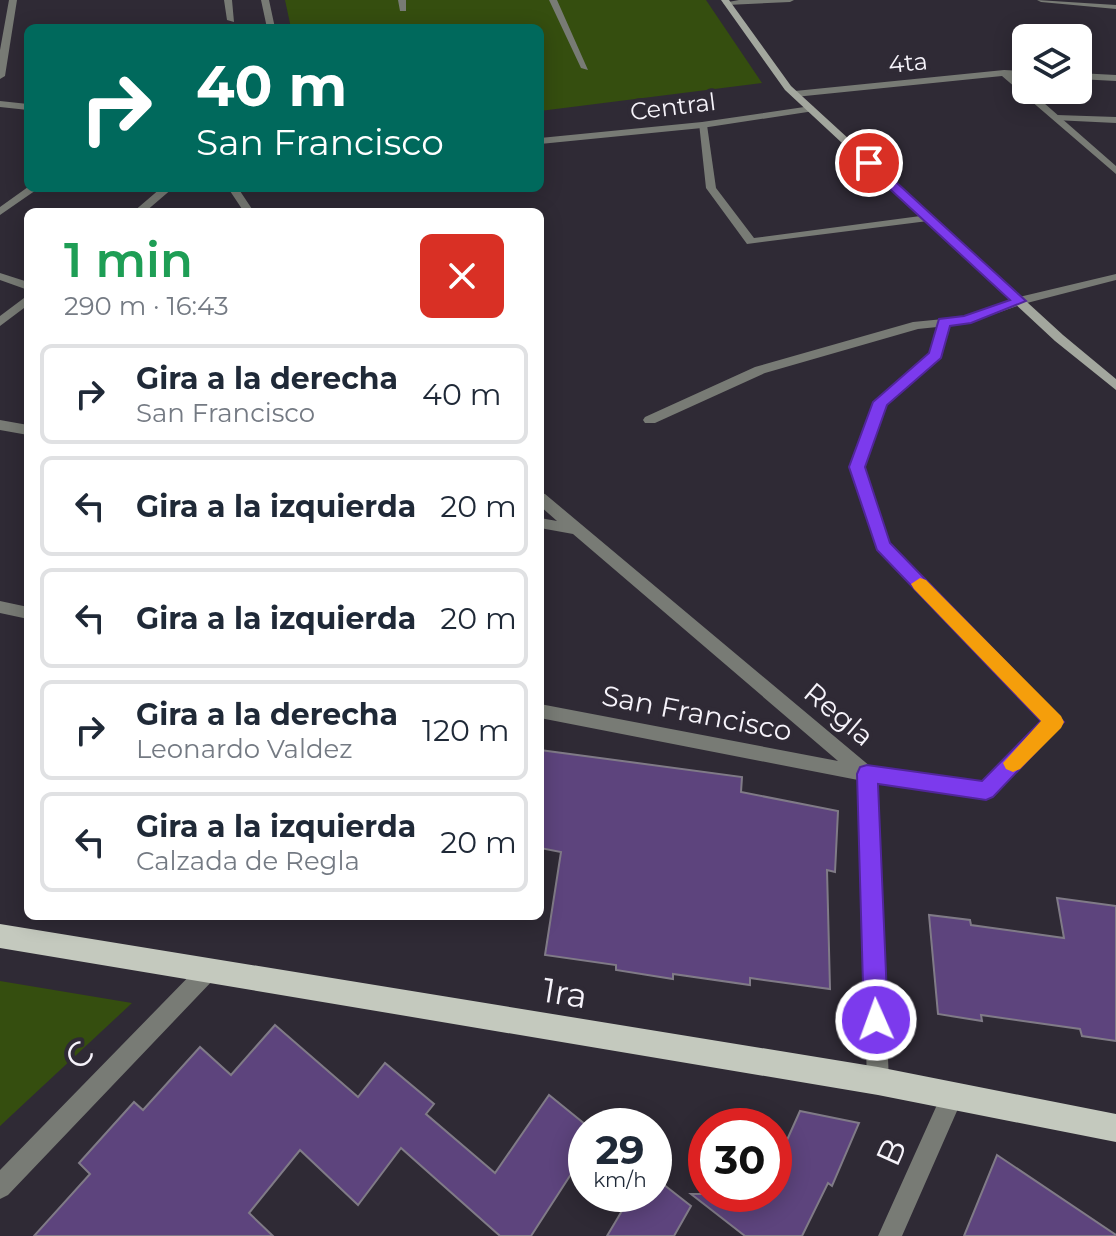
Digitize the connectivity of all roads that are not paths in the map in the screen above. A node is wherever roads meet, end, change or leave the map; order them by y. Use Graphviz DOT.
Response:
graph roads {
  1 [pos="13,0"];
  2 [pos="228,0"];
  3 [pos="265,0"];
  4 [pos="553,0"];
  5 [pos="790,0"];
  6 [pos="1041,0"];
  7 [pos="726,2"];
  8 [pos="1116,7"];
  9 [pos="231,20"];
  10 [pos="270,24"];
  11 [pos="585,68"];
  12 [pos="1004,73"];
  13 [pos="1012,73"];
  14 [pos="0,76"];
  15 [pos="1092,77"];
  16 [pos="1116,78"];
  17 [pos="795,94"];
  18 [pos="0,104"];
  19 [pos="24,107"];
  20 [pos="811,109"];
  21 [pos="1057,118"];
  22 [pos="1116,120"];
  23 [pos="702,125"];
  24 [pos="544,141"];
  25 [pos="1116,171"];
  26 [pos="28,192"];
  27 [pos="163,192"];
  28 [pos="143,208"];
  29 [pos="0,212"];
  30 [pos="928,218"];
  31 [pos="0,276"];
  32 [pos="1116,277"];
  33 [pos="24,285"];
  34 [pos="1019,301"];
  35 [pos="24,302"];
  36 [pos="0,322"];
  37 [pos="944,322"];
  38 [pos="1116,386"];
  39 [pos="650,420"];
  40 [pos="0,425"];
  41 [pos="24,429"];
  42 [pos="544,501"];
  43 [pos="544,524"];
  44 [pos="577,529"];
  45 [pos="0,607"];
  46 [pos="24,612"];
  47 [pos="544,712"];
  48 [pos="867,774"];
  49 [pos="0,936"];
  50 [pos="208,971"];
  51 [pos="878,1081"];
  52 [pos="953,1095"];
  53 [pos="1116,1128"];
  54 [pos="0,1187"];
  55 [pos="890,1236"];
  1 -- 14 [label="street"];
  2 -- 9 [label="street"];
  3 -- 10 [label="street"];
  4 -- 11 [label="street"];
  5 -- 7 [label="street"];
  6 -- 8 [label="street"];
  7 -- 17 [label="main road"];
  12 -- 13 [label="street, 4ta"];
  12 -- 17 [label="street, 4ta"];
  12 -- 21 [label="street"];
  15 -- 16 [label="street"];
  17 -- 20 [label="main road"];
  18 -- 19 [label="street"];
  20 -- 23 [label="street, Central"];
  20 -- 30 [label="main road"];
  21 -- 22 [label="street"];
  21 -- 25 [label="street"];
  23 -- 24 [label="street, Central"];
  23 -- 30 [label="street"];
  26 -- 29 [label="street"];
  27 -- 28 [label="street"];
  30 -- 34 [label="main road"];
  31 -- 33 [label="street"];
  32 -- 34 [label="street"];
  34 -- 37 [label="street"];
  34 -- 38 [label="main road"];
  35 -- 36 [label="street"];
  37 -- 39 [label="street"];
  37 -- 48 [label="street, San Francisco"];
  40 -- 41 [label="street"];
  42 -- 44 [label="street, Regla"];
  43 -- 44 [label="street"];
  44 -- 48 [label="street, Regla"];
  45 -- 46 [label="street"];
  47 -- 48 [label="street, San Francisco"];
  48 -- 51 [label="street, Regla"];
  49 -- 50 [label="main road, 1ra"];
  50 -- 51 [label="main road, 1ra"];
  50 -- 54 [label="street, C"];
  51 -- 52 [label="main road, 1ra"];
  52 -- 53 [label="main road, 1ra"];
  52 -- 55 [label="street, B"];
}
